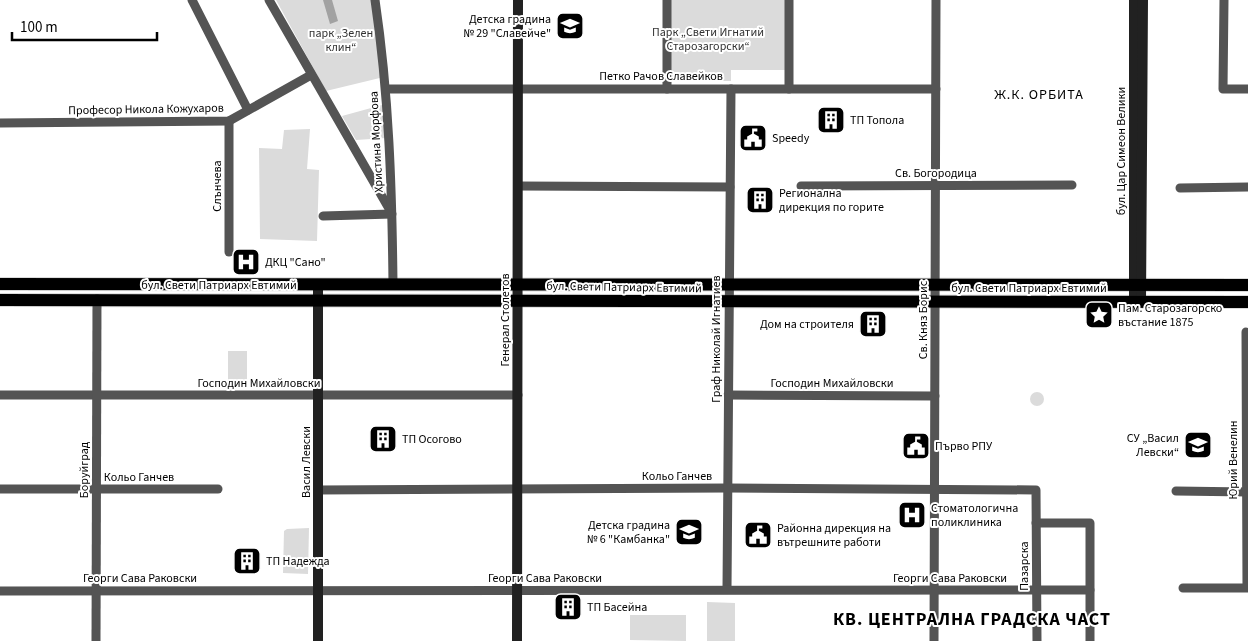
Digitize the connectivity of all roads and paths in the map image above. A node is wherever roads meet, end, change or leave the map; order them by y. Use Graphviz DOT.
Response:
graph roads {
  1 [pos="192,0"];
  2 [pos="269,0"];
  3 [pos="374,0"];
  4 [pos="518,0"];
  5 [pos="667,0"];
  6 [pos="789,0"];
  7 [pos="936,0"];
  8 [pos="1134,0"];
  9 [pos="1143,0"];
  10 [pos="1224,0"];
  11 [pos="311,75"];
  12 [pos="386,89"];
  13 [pos="518,89"];
  14 [pos="667,89"];
  15 [pos="731,89"];
  16 [pos="789,89"];
  17 [pos="936,89"];
  18 [pos="1248,89"];
  19 [pos="248,110"];
  20 [pos="230,121"];
  21 [pos="0,123"];
  22 [pos="1072,185"];
  23 [pos="518,186"];
  24 [pos="730,186"];
  25 [pos="801,186"];
  26 [pos="936,186"];
  27 [pos="1248,187"];
  28 [pos="1180,188"];
  29 [pos="392,214"];
  30 [pos="323,216"];
  31 [pos="229,252"];
  32 [pos="0,284"];
  33 [pos="318,284"];
  34 [pos="393,284"];
  35 [pos="518,285"];
  36 [pos="1137,285"];
  37 [pos="1248,285"];
  38 [pos="729,286"];
  39 [pos="936,286"];
  40 [pos="97,299"];
  41 [pos="318,299"];
  42 [pos="518,299"];
  43 [pos="0,300"];
  44 [pos="936,301"];
  45 [pos="729,302"];
  46 [pos="1137,302"];
  47 [pos="1248,302"];
  48 [pos="1246,332"];
  49 [pos="0,395"];
  50 [pos="97,395"];
  51 [pos="318,395"];
  52 [pos="518,395"];
  53 [pos="728,395"];
  54 [pos="935,396"];
  55 [pos="517,488"];
  56 [pos="728,488"];
  57 [pos="0,489"];
  58 [pos="96,489"];
  59 [pos="218,489"];
  60 [pos="935,489"];
  61 [pos="318,490"];
  62 [pos="1036,490"];
  63 [pos="1176,491"];
  64 [pos="1247,492"];
  65 [pos="1036,523"];
  66 [pos="1183,588"];
  67 [pos="1247,588"];
  68 [pos="727,589"];
  69 [pos="318,590"];
  70 [pos="517,590"];
  71 [pos="934,590"];
  72 [pos="1036,590"];
  73 [pos="1090,590"];
  74 [pos="0,591"];
  75 [pos="96,591"];
  76 [pos="96,641"];
  77 [pos="318,641"];
  78 [pos="517,641"];
  79 [pos="934,641"];
  80 [pos="1037,641"];
  81 [pos="1090,641"];
  1 -- 19 [label="street"];
  2 -- 11 [label="street"];
  3 -- 12 [label="street, Христина Морфова"];
  4 -- 13 [label="main road, Генерал Столетов"];
  5 -- 14 [label="street"];
  6 -- 16 [label="street"];
  7 -- 17 [label="street, Св. Княз Борис"];
  8 -- 36 [label="main road, бул. Цар Симеон Велики"];
  9 -- 36 [label="main road, бул. Цар Симеон Велики"];
  10 -- 18 [label="street"];
  11 -- 19 [label="street, Професор Никола Кожухаров"];
  11 -- 29 [label="street"];
  12 -- 13 [label="street, Петко Рачов Славейков"];
  12 -- 29 [label="street, Христина Морфова"];
  13 -- 14 [label="street, Петко Рачов Славейков"];
  13 -- 23 [label="main road, Генерал Столетов"];
  14 -- 15 [label="street, Петко Рачов Славейков"];
  15 -- 16 [label="street, Петко Рачов Славейков"];
  15 -- 24 [label="street, Граф Николай Игнатиев"];
  16 -- 17 [label="street, Петко Рачов Славейков"];
  17 -- 26 [label="street, Св. Княз Борис"];
  19 -- 20 [label="street, Професор Никола Кожухаров"];
  20 -- 21 [label="street, Професор Никола Кожухаров"];
  20 -- 31 [label="street, Слънчева"];
  22 -- 26 [label="street, Св. Богородица"];
  23 -- 24 [label="street"];
  23 -- 35 [label="main road, Генерал Столетов"];
  24 -- 38 [label="street, Граф Николай Игнатиев"];
  25 -- 26 [label="street, Св. Богородица"];
  26 -- 39 [label="street, Св. Княз Борис"];
  27 -- 28 [label="street"];
  29 -- 30 [label="street"];
  29 -- 34 [label="street, Христина Морфова"];
  32 -- 33 [label="main road, бул. Свети Патриарх Евтимий"];
  33 -- 34 [label="main road, бул. Свети Патриарх Евтимий"];
  33 -- 41 [label="main road, Васил Левски"];
  34 -- 35 [label="main road, бул. Свети Патриарх Евтимий"];
  35 -- 38 [label="main road, бул. Свети Патриарх Евтимий"];
  35 -- 42 [label="main road, Генерал Столетов"];
  36 -- 37 [label="main road, бул. Свети Патриарх Евтимий"];
  36 -- 39 [label="main road, бул. Свети Патриарх Евтимий"];
  36 -- 46 [label="main road, бул. Цар Симеон Велики"];
  38 -- 39 [label="main road, бул. Свети Патриарх Евтимий"];
  38 -- 45 [label="street, Граф Николай Игнатиев"];
  39 -- 44 [label="street, Св. Княз Борис"];
  40 -- 41 [label="main road, бул. Свети Патриарх Евтимий"];
  40 -- 43 [label="main road, бул. Свети Патриарх Евтимий"];
  40 -- 50 [label="street, Боруйград"];
  41 -- 42 [label="main road, бул. Свети Патриарх Евтимий"];
  41 -- 51 [label="main road, Васил Левски"];
  42 -- 45 [label="main road, бул. Свети Патриарх Евтимий"];
  42 -- 52 [label="main road, Генерал Столетов"];
  44 -- 45 [label="main road, бул. Свети Патриарх Евтимий"];
  44 -- 46 [label="main road, бул. Свети Патриарх Евтимий"];
  44 -- 54 [label="street, Св. Княз Борис"];
  45 -- 53 [label="street, Граф Николай Игнатиев"];
  46 -- 47 [label="main road, бул. Свети Патриарх Евтимий"];
  48 -- 64 [label="street, Юрий Венелин"];
  49 -- 50 [label="street, Господин Михайловски"];
  50 -- 51 [label="street, Господин Михайловски"];
  50 -- 58 [label="street, Боруйград"];
  51 -- 52 [label="street, Господин Михайловски"];
  51 -- 61 [label="main road, Васил Левски"];
  52 -- 55 [label="main road, Генерал Столетов"];
  53 -- 54 [label="street, Господин Михайловски"];
  53 -- 56 [label="street, Граф Николай Игнатиев"];
  54 -- 60 [label="street, Св. Княз Борис"];
  55 -- 56 [label="street, Кольо Ганчев"];
  55 -- 61 [label="street, Кольо Ганчев"];
  55 -- 70 [label="main road, Генерал Столетов"];
  56 -- 60 [label="street, Кольо Ганчев"];
  56 -- 68 [label="street, Граф Николай Игнатиев"];
  57 -- 58 [label="street, Кольо Ганчев"];
  58 -- 59 [label="street, Кольо Ганчев"];
  58 -- 75 [label="street, Боруйград"];
  60 -- 62 [label="street, Кольо Ганчев"];
  60 -- 71 [label="street, Св. Княз Борис"];
  61 -- 69 [label="main road, Васил Левски"];
  62 -- 65 [label="street, Пазарска"];
  63 -- 64 [label="street"];
  64 -- 67 [label="street, Юрий Венелин"];
  65 -- 72 [label="street, Пазарска"];
  65 -- 73 [label="street"];
  66 -- 67 [label="street"];
  68 -- 70 [label="street, Георги Сава Раковски"];
  68 -- 71 [label="street, Георги Сава Раковски"];
  69 -- 70 [label="street, Георги Сава Раковски"];
  69 -- 75 [label="street, Георги Сава Раковски"];
  69 -- 77 [label="main road, Васил Левски"];
  70 -- 78 [label="main road, Генерал Столетов"];
  71 -- 72 [label="street, Георги Сава Раковски"];
  71 -- 79 [label="street, Св. Княз Борис"];
  72 -- 73 [label="street, Георги Сава Раковски"];
  72 -- 80 [label="street, Пазарска"];
  73 -- 81 [label="street"];
  74 -- 75 [label="street, Георги Сава Раковски"];
  75 -- 76 [label="street, Боруйград"];
}
